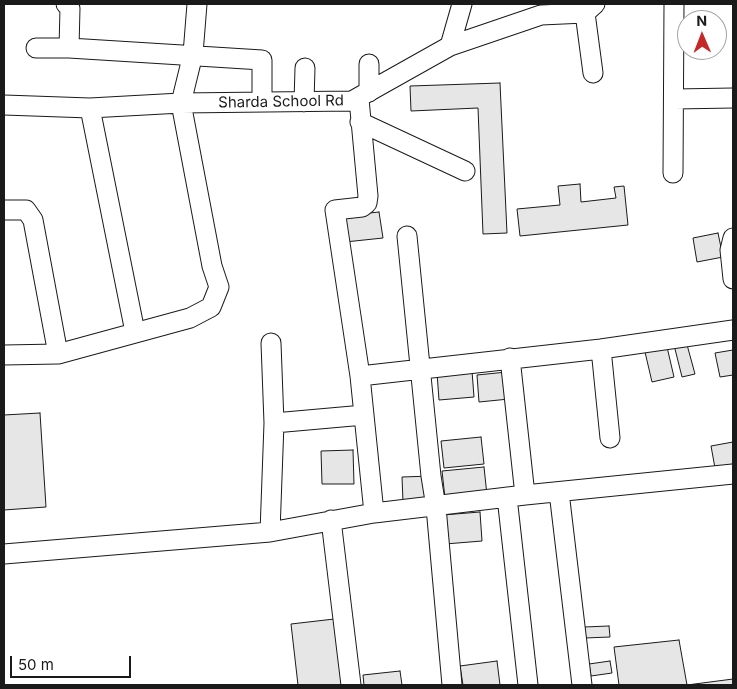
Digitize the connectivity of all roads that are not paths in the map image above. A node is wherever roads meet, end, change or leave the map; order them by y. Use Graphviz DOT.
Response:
graph roads {
  1 [pos="66,4"];
  2 [pos="196,4"];
  3 [pos="462,4"];
  4 [pos="525,4"];
  5 [pos="674,4"];
  6 [pos="590,8"];
  7 [pos="541,15"];
  8 [pos="450,46"];
  9 [pos="36,48"];
  10 [pos="69,48"];
  11 [pos="193,54"];
  12 [pos="369,64"];
  13 [pos="306,68"];
  14 [pos="593,73"];
  15 [pos="364,96"];
  16 [pos="733,98"];
  17 [pos="675,99"];
  18 [pos="262,102"];
  19 [pos="304,102"];
  20 [pos="181,103"];
  21 [pos="4,105"];
  22 [pos="90,108"];
  23 [pos="360,122"];
  24 [pos="465,171"];
  25 [pos="673,173"];
  26 [pos="4,210"];
  27 [pos="407,236"];
  28 [pos="733,238"];
  29 [pos="733,279"];
  30 [pos="733,330"];
  31 [pos="135,332"];
  32 [pos="271,343"];
  33 [pos="601,349"];
  34 [pos="58,354"];
  35 [pos="4,355"];
  36 [pos="510,358"];
  37 [pos="422,369"];
  38 [pos="360,376"];
  39 [pos="364,415"];
  40 [pos="274,423"];
  41 [pos="610,438"];
  42 [pos="733,474"];
  43 [pos="559,492"];
  44 [pos="525,495"];
  45 [pos="506,498"];
  46 [pos="436,507"];
  47 [pos="374,513"];
  48 [pos="331,520"];
  49 [pos="270,532"];
  50 [pos="4,554"];
  51 [pos="351,685"];
  52 [pos="452,685"];
  53 [pos="528,685"];
  54 [pos="582,685"];
  1 -- 10 [label="street"];
  2 -- 11 [label="street"];
  3 -- 8 [label="street"];
  4 -- 7 [label="street"];
  5 -- 17 [label="street"];
  6 -- 7 [label="street, Sharda School Rd"];
  6 -- 14 [label="street"];
  7 -- 8 [label="street, Sharda School Rd"];
  8 -- 15 [label="street, Sharda School Rd"];
  9 -- 10 [label="street"];
  10 -- 11 [label="street"];
  11 -- 18 [label="street"];
  11 -- 20 [label="street"];
  12 -- 15 [label="street"];
  13 -- 19 [label="street"];
  15 -- 19 [label="street, Sharda School Rd"];
  15 -- 23 [label="street"];
  16 -- 17 [label="street"];
  17 -- 25 [label="street"];
  18 -- 19 [label="street, Sharda School Rd"];
  18 -- 20 [label="street, Sharda School Rd"];
  20 -- 22 [label="street, Sharda School Rd"];
  20 -- 31 [label="street"];
  21 -- 22 [label="street, Sharda School Rd"];
  22 -- 31 [label="street"];
  23 -- 24 [label="street"];
  23 -- 38 [label="street"];
  26 -- 34 [label="street"];
  27 -- 37 [label="street"];
  28 -- 29 [label="street"];
  30 -- 33 [label="street"];
  31 -- 34 [label="street"];
  32 -- 40 [label="street"];
  33 -- 36 [label="street"];
  33 -- 41 [label="street"];
  34 -- 35 [label="street"];
  36 -- 37 [label="street"];
  36 -- 44 [label="street"];
  37 -- 38 [label="street"];
  37 -- 46 [label="street"];
  38 -- 39 [label="street"];
  39 -- 40 [label="street"];
  39 -- 47 [label="street"];
  40 -- 49 [label="street"];
  42 -- 43 [label="street"];
  43 -- 44 [label="street"];
  43 -- 54 [label="street"];
  44 -- 45 [label="street"];
  45 -- 46 [label="street"];
  45 -- 53 [label="street"];
  46 -- 47 [label="street"];
  46 -- 52 [label="street"];
  47 -- 48 [label="street"];
  48 -- 49 [label="street"];
  48 -- 51 [label="street"];
  49 -- 50 [label="street"];
}
